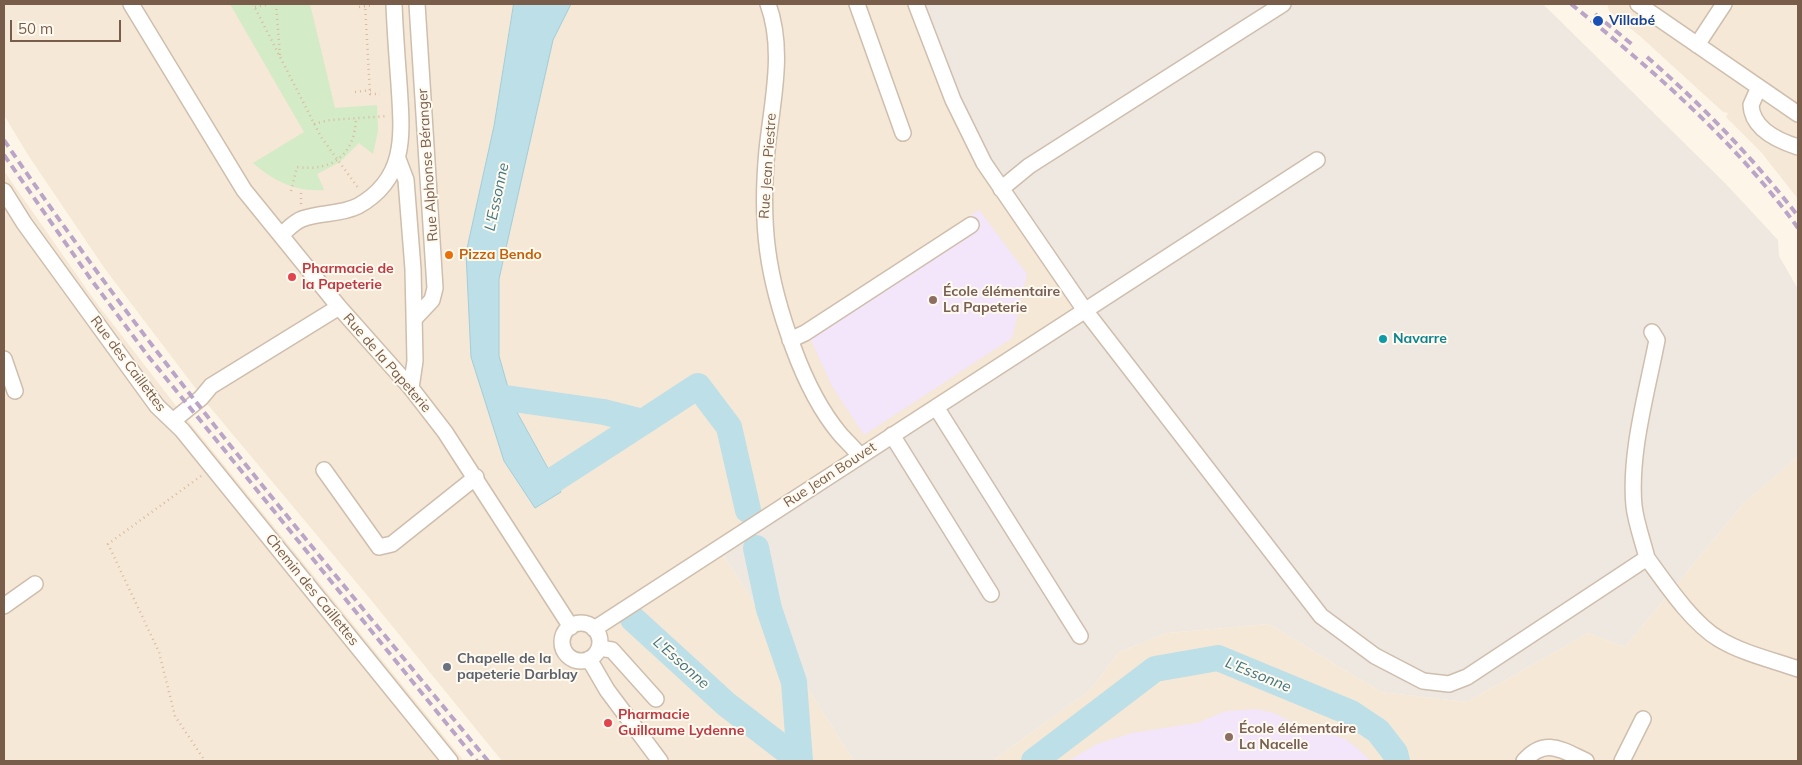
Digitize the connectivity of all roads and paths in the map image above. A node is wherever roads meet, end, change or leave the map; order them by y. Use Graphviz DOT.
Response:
graph roads {
  1 [pos="131,4"];
  2 [pos="269,4"];
  3 [pos="276,4"];
  4 [pos="394,4"];
  5 [pos="417,4"];
  6 [pos="768,4"];
  7 [pos="857,4"];
  8 [pos="916,4"];
  9 [pos="1282,4"];
  10 [pos="1548,4"];
  11 [pos="1604,4"];
  12 [pos="1638,4"];
  13 [pos="1724,4"];
  14 [pos="254,5"];
  15 [pos="365,5"];
  16 [pos="374,5"];
  17 [pos="1552,7"];
  18 [pos="359,8"];
  19 [pos="1605,8"];
  20 [pos="1697,46"];
  21 [pos="280,56"];
  22 [pos="1759,87"];
  23 [pos="371,90"];
  24 [pos="354,92"];
  25 [pos="380,94"];
  26 [pos="1798,114"];
  27 [pos="378,116"];
  28 [pos="356,118"];
  29 [pos="314,124"];
  30 [pos="903,133"];
  31 [pos="1798,147"];
  32 [pos="338,159"];
  33 [pos="398,159"];
  34 [pos="1317,160"];
  35 [pos="1002,189"];
  36 [pos="4,191"];
  37 [pos="291,191"];
  38 [pos="301,193"];
  39 [pos="362,193"];
  40 [pos="300,207"];
  41 [pos="971,225"];
  42 [pos="281,235"];
  43 [pos="339,307"];
  44 [pos="1084,310"];
  45 [pos="415,318"];
  46 [pos="1652,332"];
  47 [pos="790,340"];
  48 [pos="4,359"];
  49 [pos="411,388"];
  50 [pos="15,391"];
  51 [pos="936,407"];
  52 [pos="174,420"];
  53 [pos="892,435"];
  54 [pos="860,456"];
  55 [pos="212,467"];
  56 [pos="324,470"];
  57 [pos="476,477"];
  58 [pos="1647,558"];
  59 [pos="35,584"];
  60 [pos="992,594"];
  61 [pos="4,606"];
  62 [pos="571,626"];
  63 [pos="594,629"];
  64 [pos="1080,636"];
  65 [pos="594,653"];
  66 [pos="1798,670"];
  67 [pos="656,700"];
  68 [pos="1643,719"];
  69 [pos="204,761"];
  70 [pos="450,761"];
  71 [pos="660,761"];
  72 [pos="1524,761"];
  73 [pos="1586,761"];
  74 [pos="1622,761"];
  1 -- 42 [label="street, Rue de la Papeterie"];
  2 -- 14 [label="path"];
  3 -- 21 [label="path"];
  4 -- 33 [label="street"];
  5 -- 45 [label="street, Rue Alphonse Béranger"];
  6 -- 47 [label="street, Rue Jean Piestre"];
  7 -- 30 [label="street"];
  8 -- 35 [label="street"];
  9 -- 35 [label="street"];
  10 -- 17 [label="path"];
  11 -- 19 [label="path"];
  12 -- 20 [label="street"];
  13 -- 20 [label="street"];
  14 -- 21 [label="path"];
  15 -- 16 [label="path"];
  15 -- 18 [label="path"];
  15 -- 23 [label="path"];
  20 -- 22 [label="street"];
  21 -- 29 [label="path"];
  22 -- 26 [label="street"];
  22 -- 31 [label="street"];
  23 -- 24 [label="path"];
  23 -- 25 [label="path"];
  27 -- 28 [label="path"];
  28 -- 29 [label="path"];
  28 -- 32 [label="path"];
  29 -- 32 [label="path"];
  32 -- 37 [label="path"];
  32 -- 39 [label="path"];
  33 -- 42 [label="street"];
  33 -- 45 [label="street"];
  34 -- 44 [label="street, Rue Jean Bouvet"];
  35 -- 44 [label="street"];
  36 -- 52 [label="street, Rue des Caillettes"];
  38 -- 40 [label="path"];
  41 -- 47 [label="street"];
  42 -- 43 [label="street, Rue de la Papeterie"];
  43 -- 49 [label="street, Rue de la Papeterie"];
  43 -- 52 [label="street, Rue des Caillettes"];
  44 -- 51 [label="street, Rue Jean Bouvet"];
  44 -- 58 [label="street"];
  45 -- 49 [label="street"];
  46 -- 58 [label="street"];
  47 -- 54 [label="street, Rue Jean Piestre"];
  48 -- 50 [label="street"];
  49 -- 57 [label="street, Rue de la Papeterie"];
  51 -- 53 [label="street, Rue Jean Bouvet"];
  51 -- 64 [label="street"];
  52 -- 55 [label="street, Chemin des Caillettes"];
  53 -- 54 [label="street, Rue Jean Bouvet"];
  53 -- 60 [label="street"];
  54 -- 63 [label="street, Rue Jean Bouvet"];
  55 -- 69 [label="path"];
  55 -- 70 [label="street, Chemin des Caillettes"];
  56 -- 57 [label="street"];
  57 -- 62 [label="street, Rue de la Papeterie"];
  58 -- 66 [label="street"];
  59 -- 61 [label="street"];
  62 -- 63 [label="street"];
  62 -- 65 [label="street"];
  63 -- 65 [label="street"];
  65 -- 67 [label="street"];
  65 -- 71 [label="street"];
  68 -- 74 [label="street"];
  72 -- 73 [label="street"];
}
